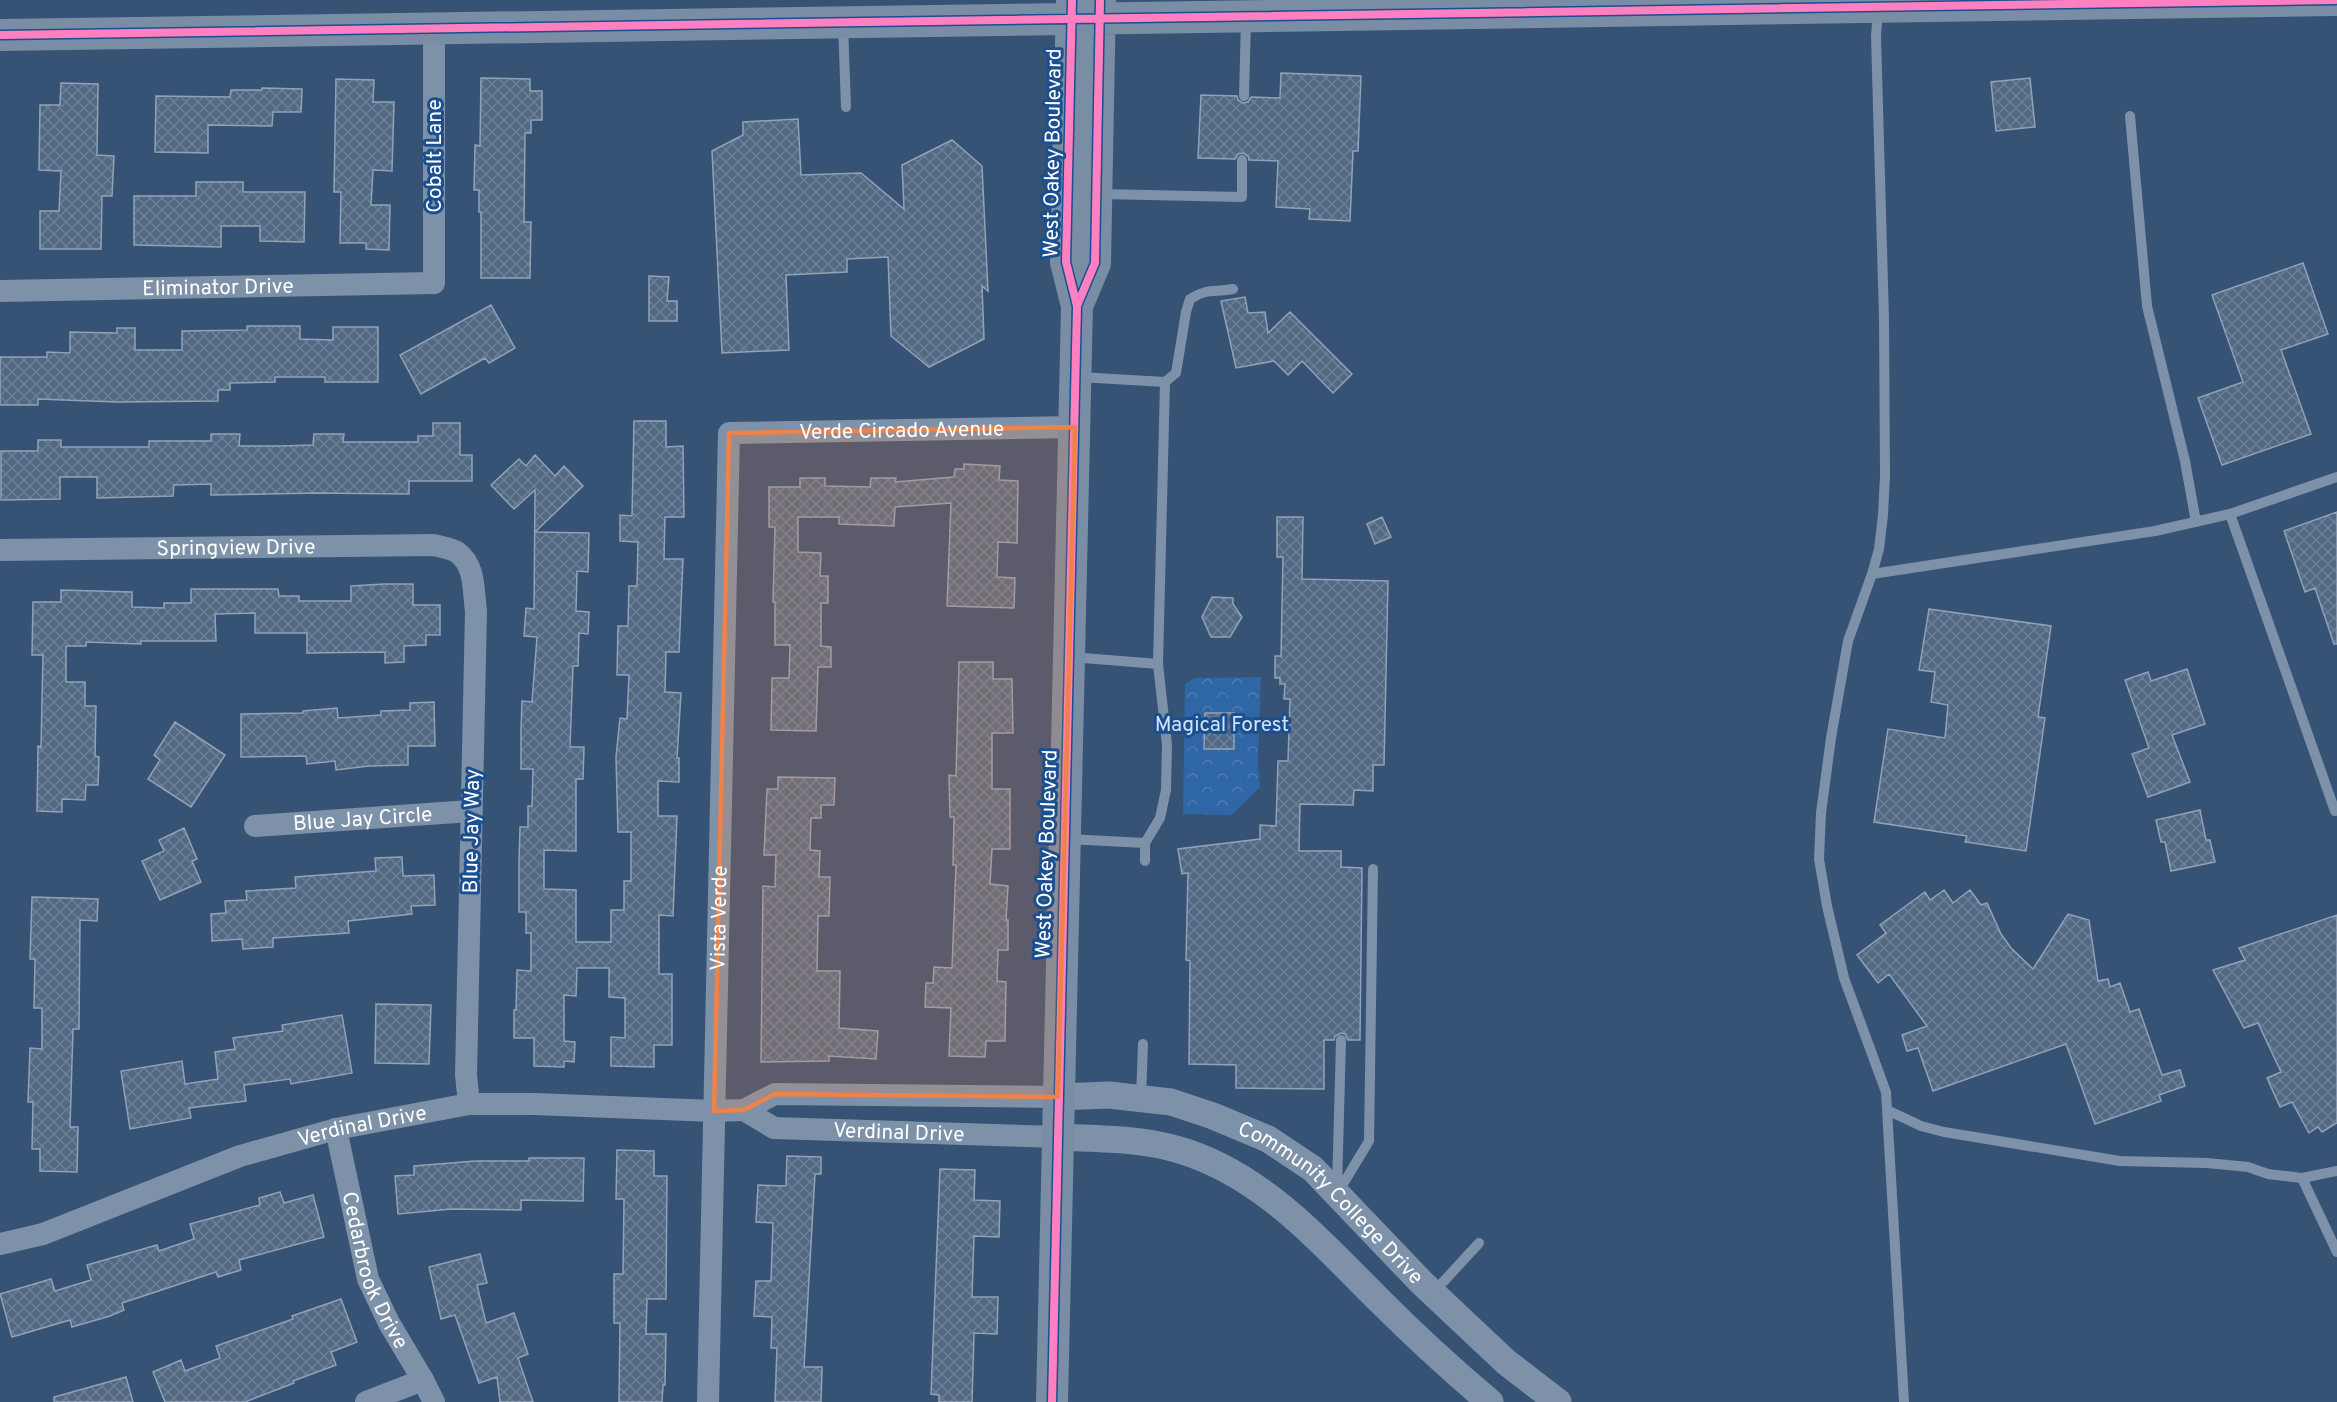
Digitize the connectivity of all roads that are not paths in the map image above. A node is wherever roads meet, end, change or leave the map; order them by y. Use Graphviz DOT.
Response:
graph roads {
  1 [pos="2335,0"];
  2 [pos="1879,4"];
  3 [pos="1086,10"];
  4 [pos="1246,17"];
  5 [pos="843,23"];
  6 [pos="434,29"];
  7 [pos="0,35"];
  8 [pos="1244,96"];
  9 [pos="846,107"];
  10 [pos="2130,116"];
  11 [pos="1242,159"];
  12 [pos="1082,194"];
  13 [pos="434,283"];
  14 [pos="1233,289"];
  15 [pos="0,291"];
  16 [pos="1076,377"];
  17 [pos="1165,382"];
  18 [pos="1075,427"];
  19 [pos="729,433"];
  20 [pos="2337,477"];
  21 [pos="2230,514"];
  22 [pos="2196,522"];
  23 [pos="0,550"];
  24 [pos="465,560"];
  25 [pos="1872,574"];
  26 [pos="1071,657"];
  27 [pos="1158,664"];
  28 [pos="471,811"];
  29 [pos="2335,811"];
  30 [pos="255,826"];
  31 [pos="1064,839"];
  32 [pos="1145,843"];
  33 [pos="1145,861"];
  34 [pos="1373,869"];
  35 [pos="1341,1040"];
  36 [pos="1143,1044"];
  37 [pos="1058,1097"];
  38 [pos="1141,1097"];
  39 [pos="469,1104"];
  40 [pos="744,1110"];
  41 [pos="1887,1110"];
  42 [pos="714,1111"];
  43 [pos="336,1129"];
  44 [pos="1058,1137"];
  45 [pos="2337,1171"];
  46 [pos="2302,1178"];
  47 [pos="1337,1194"];
  48 [pos="1305,1227"];
  49 [pos="1479,1243"];
  50 [pos="0,1244"];
  51 [pos="2337,1252"];
  52 [pos="1433,1293"];
  53 [pos="423,1380"];
  54 [pos="366,1402"];
  55 [pos="434,1402"];
  56 [pos="708,1402"];
  57 [pos="1052,1402"];
  58 [pos="1490,1402"];
  59 [pos="1558,1402"];
  60 [pos="1904,1402"];
  1 -- 2 [label="main road"];
  2 -- 4 [label="main road"];
  2 -- 25 [label="lane"];
  3 -- 4 [label="main road"];
  3 -- 5 [label="main road"];
  3 -- 12 [label="main road, West Oakey Boulevard"];
  4 -- 8 [label="lane"];
  5 -- 6 [label="main road"];
  5 -- 9 [label="lane"];
  6 -- 7 [label="main road"];
  6 -- 13 [label="street, Cobalt Lane"];
  10 -- 22 [label="lane"];
  11 -- 12 [label="lane"];
  12 -- 16 [label="main road, West Oakey Boulevard"];
  13 -- 15 [label="street, Eliminator Drive"];
  14 -- 17 [label="lane"];
  16 -- 17 [label="lane"];
  16 -- 18 [label="main road, West Oakey Boulevard"];
  17 -- 27 [label="lane"];
  18 -- 19 [label="street, Verde Circado Avenue"];
  18 -- 26 [label="main road, West Oakey Boulevard"];
  19 -- 42 [label="street, Vista Verde"];
  20 -- 21 [label="lane"];
  21 -- 22 [label="lane"];
  21 -- 29 [label="lane"];
  22 -- 25 [label="lane"];
  23 -- 24 [label="street, Springview Drive"];
  24 -- 28 [label="street, Blue Jay Way"];
  25 -- 41 [label="lane"];
  26 -- 27 [label="lane"];
  26 -- 31 [label="main road, West Oakey Boulevard"];
  27 -- 32 [label="lane"];
  28 -- 30 [label="street, Blue Jay Circle"];
  28 -- 39 [label="street, Blue Jay Way"];
  31 -- 32 [label="lane"];
  31 -- 37 [label="main road, West Oakey Boulevard"];
  32 -- 33 [label="lane"];
  34 -- 47 [label="lane"];
  35 -- 47 [label="lane"];
  36 -- 38 [label="lane"];
  37 -- 38 [label="street, Community College Drive"];
  37 -- 40 [label="street, Verdinal Drive"];
  37 -- 44 [label="main road, West Oakey Boulevard"];
  38 -- 47 [label="street, Community College Drive"];
  39 -- 42 [label="street, Verdinal Drive"];
  39 -- 43 [label="street, Verdinal Drive"];
  40 -- 42 [label="street, Verdinal Drive"];
  40 -- 44 [label="street, Verdinal Drive"];
  41 -- 46 [label="lane"];
  41 -- 60 [label="lane"];
  42 -- 56 [label="street, Vista Verde"];
  43 -- 50 [label="street, Verdinal Drive"];
  43 -- 53 [label="street, Cedarbrook Drive"];
  44 -- 48 [label="street, Community College Drive"];
  44 -- 57 [label="main road, West Oakey Boulevard"];
  45 -- 46 [label="lane"];
  46 -- 51 [label="lane"];
  47 -- 48 [label="street"];
  47 -- 52 [label="street, Community College Drive"];
  48 -- 58 [label="street, Community College Drive"];
  49 -- 52 [label="lane"];
  52 -- 59 [label="street, Community College Drive"];
  53 -- 54 [label="street"];
  53 -- 55 [label="street, Cedarbrook Drive"];
}
